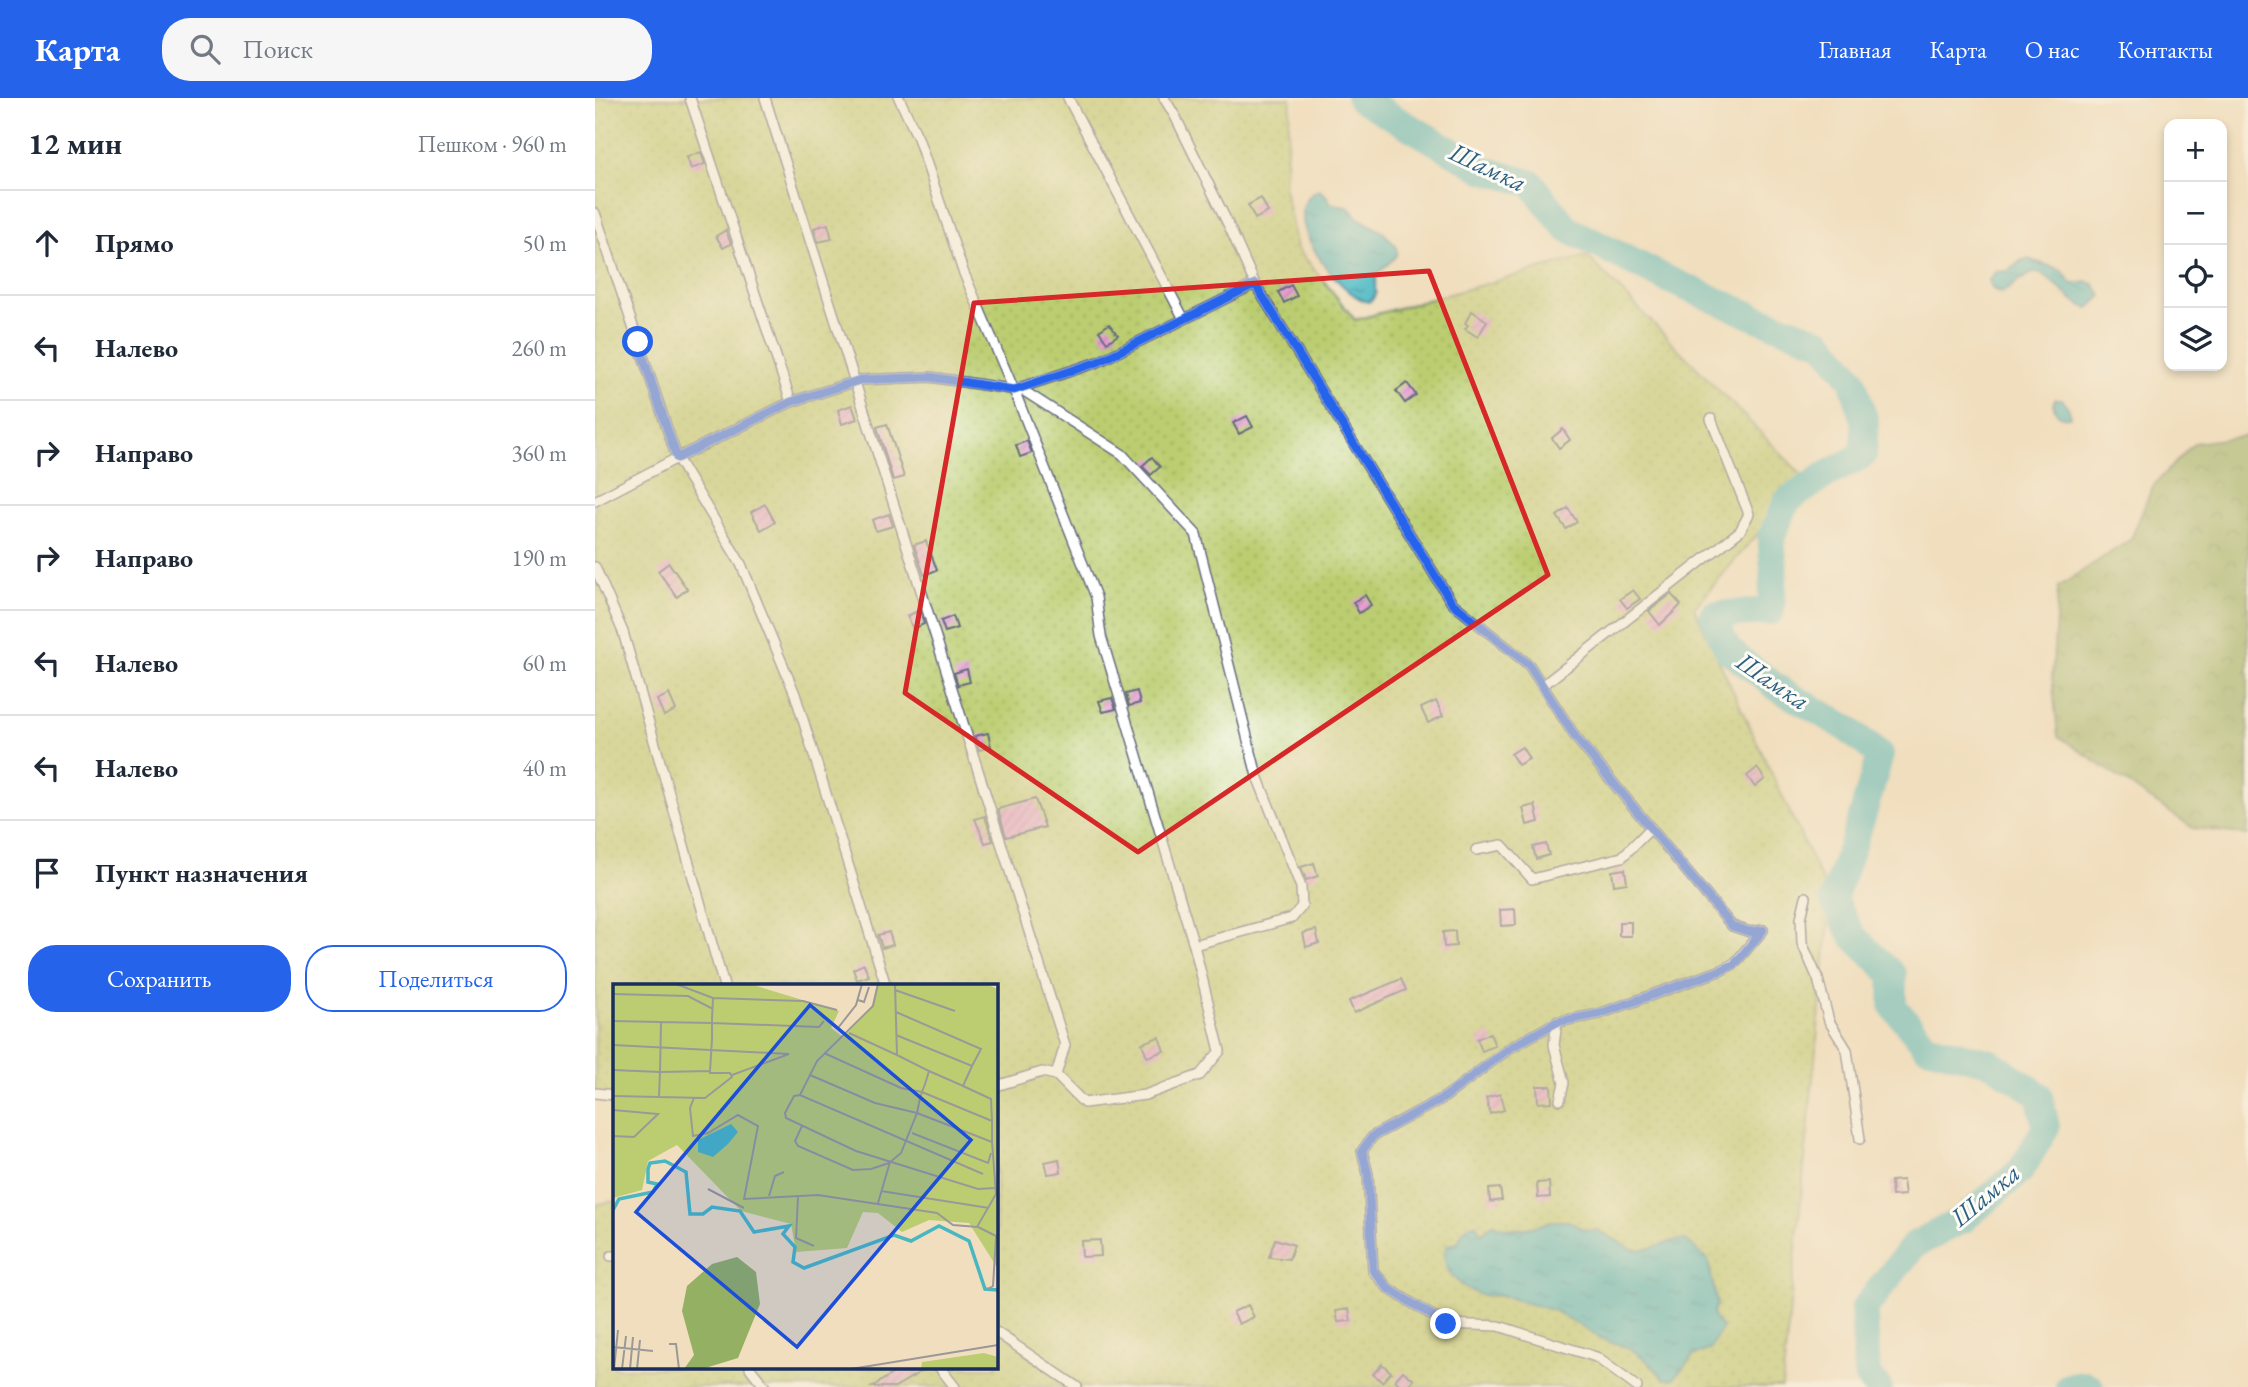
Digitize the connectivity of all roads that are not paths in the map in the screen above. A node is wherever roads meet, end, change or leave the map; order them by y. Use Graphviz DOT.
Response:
graph roads {
  1 [pos="690,98"];
  2 [pos="765,98"];
  3 [pos="899,98"];
  4 [pos="1068,98"];
  5 [pos="1164,98"];
  6 [pos="595,213"];
  7 [pos="1255,284"];
  8 [pos="1184,319"];
  9 [pos="853,382"];
  10 [pos="1014,390"];
  11 [pos="791,402"];
  12 [pos="1711,419"];
  13 [pos="677,458"];
  14 [pos="595,501"];
  15 [pos="595,567"];
  16 [pos="1542,685"];
  17 [pos="1651,828"];
  18 [pos="1476,850"];
  19 [pos="1806,897"];
  20 [pos="1194,945"];
  21 [pos="723,984"];
  22 [pos="885,984"];
  23 [pos="1557,1022"];
  24 [pos="1056,1075"];
  25 [pos="997,1086"];
  26 [pos="595,1093"];
  27 [pos="613,1096"];
  28 [pos="1560,1100"];
  29 [pos="1860,1139"];
  30 [pos="997,1333"];
  31 [pos="752,1370"];
  32 [pos="942,1370"];
  33 [pos="765,1387"];
  34 [pos="955,1387"];
  35 [pos="1077,1387"];
  36 [pos="1637,1387"];
  1 -- 11 [label="lane"];
  2 -- 9 [label="lane"];
  3 -- 10 [label="lane"];
  4 -- 8 [label="lane"];
  5 -- 7 [label="lane"];
  6 -- 13 [label="lane"];
  7 -- 8 [label="lane"];
  7 -- 16 [label="lane"];
  8 -- 10 [label="lane"];
  9 -- 10 [label="lane"];
  9 -- 11 [label="lane"];
  9 -- 24 [label="lane"];
  10 -- 20 [label="lane"];
  10 -- 20 [label="lane"];
  11 -- 13 [label="lane"];
  12 -- 16 [label="lane"];
  13 -- 14 [label="lane"];
  13 -- 22 [label="lane"];
  15 -- 21 [label="lane"];
  16 -- 17 [label="lane"];
  17 -- 18 [label="lane"];
  17 -- 23 [label="lane"];
  19 -- 29 [label="lane"];
  20 -- 24 [label="lane"];
  23 -- 28 [label="lane"];
  23 -- 36 [label="lane"];
  24 -- 25 [label="lane"];
  26 -- 27 [label="lane"];
  30 -- 35 [label="lane"];
  31 -- 33 [label="lane"];
  32 -- 34 [label="lane"];
}
